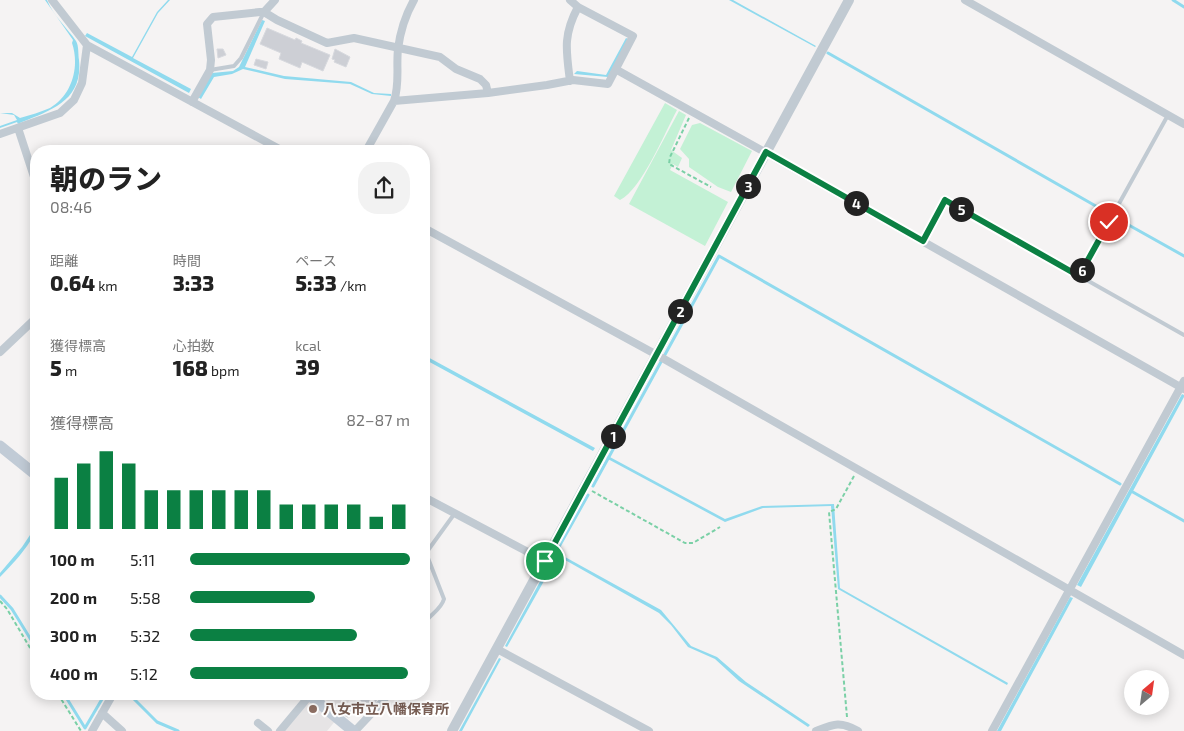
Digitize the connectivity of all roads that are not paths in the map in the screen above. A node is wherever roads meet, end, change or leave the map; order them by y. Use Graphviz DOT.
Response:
graph roads {
  1 [pos="52,0"];
  2 [pos="275,0"];
  3 [pos="414,0"];
  4 [pos="570,0"];
  5 [pos="849,0"];
  6 [pos="965,0"];
  7 [pos="578,7"];
  8 [pos="264,12"];
  9 [pos="87,45"];
  10 [pos="398,48"];
  11 [pos="210,70"];
  12 [pos="617,70"];
  13 [pos="570,81"];
  14 [pos="488,93"];
  15 [pos="394,101"];
  16 [pos="192,102"];
  17 [pos="1168,115"];
  18 [pos="1184,124"];
  19 [pos="18,128"];
  20 [pos="0,134"];
  21 [pos="272,145"];
  22 [pos="369,145"];
  23 [pos="766,152"];
  24 [pos="30,165"];
  25 [pos="430,231"];
  26 [pos="923,241"];
  27 [pos="1079,276"];
  28 [pos="30,324"];
  29 [pos="1184,335"];
  30 [pos="0,352"];
  31 [pos="657,355"];
  32 [pos="1183,386"];
  33 [pos="0,446"];
  34 [pos="30,470"];
  35 [pos="430,500"];
  36 [pos="456,513"];
  37 [pos="430,548"];
  38 [pos="545,561"];
  39 [pos="430,563"];
  40 [pos="1069,590"];
  41 [pos="430,616"];
  42 [pos="497,649"];
  43 [pos="1184,655"];
  44 [pos="110,700"];
  45 [pos="304,700"];
  46 [pos="316,700"];
  47 [pos="382,700"];
  48 [pos="102,713"];
  49 [pos="258,723"];
  50 [pos="92,731"];
  51 [pos="122,731"];
  52 [pos="268,731"];
  53 [pos="280,731"];
  54 [pos="354,731"];
  55 [pos="452,731"];
  56 [pos="649,731"];
  57 [pos="816,731"];
  58 [pos="858,731"];
  59 [pos="992,731"];
  1 -- 9 [label="street"];
  2 -- 8 [label="street"];
  3 -- 10 [label="street"];
  4 -- 7 [label="street"];
  5 -- 23 [label="street"];
  6 -- 17 [label="street"];
  7 -- 12 [label="street"];
  7 -- 13 [label="street"];
  8 -- 10 [label="street"];
  8 -- 11 [label="lane"];
  8 -- 11 [label="street"];
  9 -- 16 [label="street"];
  9 -- 19 [label="street"];
  10 -- 14 [label="street"];
  10 -- 15 [label="street"];
  11 -- 16 [label="street"];
  12 -- 13 [label="street"];
  12 -- 23 [label="street"];
  13 -- 14 [label="street"];
  14 -- 15 [label="street"];
  15 -- 22 [label="street"];
  16 -- 21 [label="street"];
  17 -- 18 [label="street"];
  17 -- 27 [label="lane"];
  19 -- 20 [label="street"];
  19 -- 24 [label="street"];
  23 -- 26 [label="street"];
  23 -- 31 [label="street"];
  25 -- 31 [label="street"];
  26 -- 27 [label="lane"];
  26 -- 32 [label="street"];
  27 -- 29 [label="lane"];
  28 -- 30 [label="street"];
  31 -- 38 [label="street"];
  31 -- 40 [label="street"];
  32 -- 40 [label="street"];
  33 -- 34 [label="main road"];
  35 -- 36 [label="street"];
  36 -- 37 [label="lane"];
  36 -- 38 [label="street"];
  38 -- 42 [label="street"];
  39 -- 41 [label="lane"];
  40 -- 43 [label="street"];
  40 -- 59 [label="street"];
  42 -- 55 [label="street"];
  42 -- 56 [label="street"];
  44 -- 48 [label="street"];
  45 -- 53 [label="street"];
  46 -- 54 [label="main road"];
  47 -- 54 [label="street"];
  48 -- 50 [label="street"];
  48 -- 51 [label="street"];
  49 -- 52 [label="street"];
  57 -- 58 [label="street"];
}
